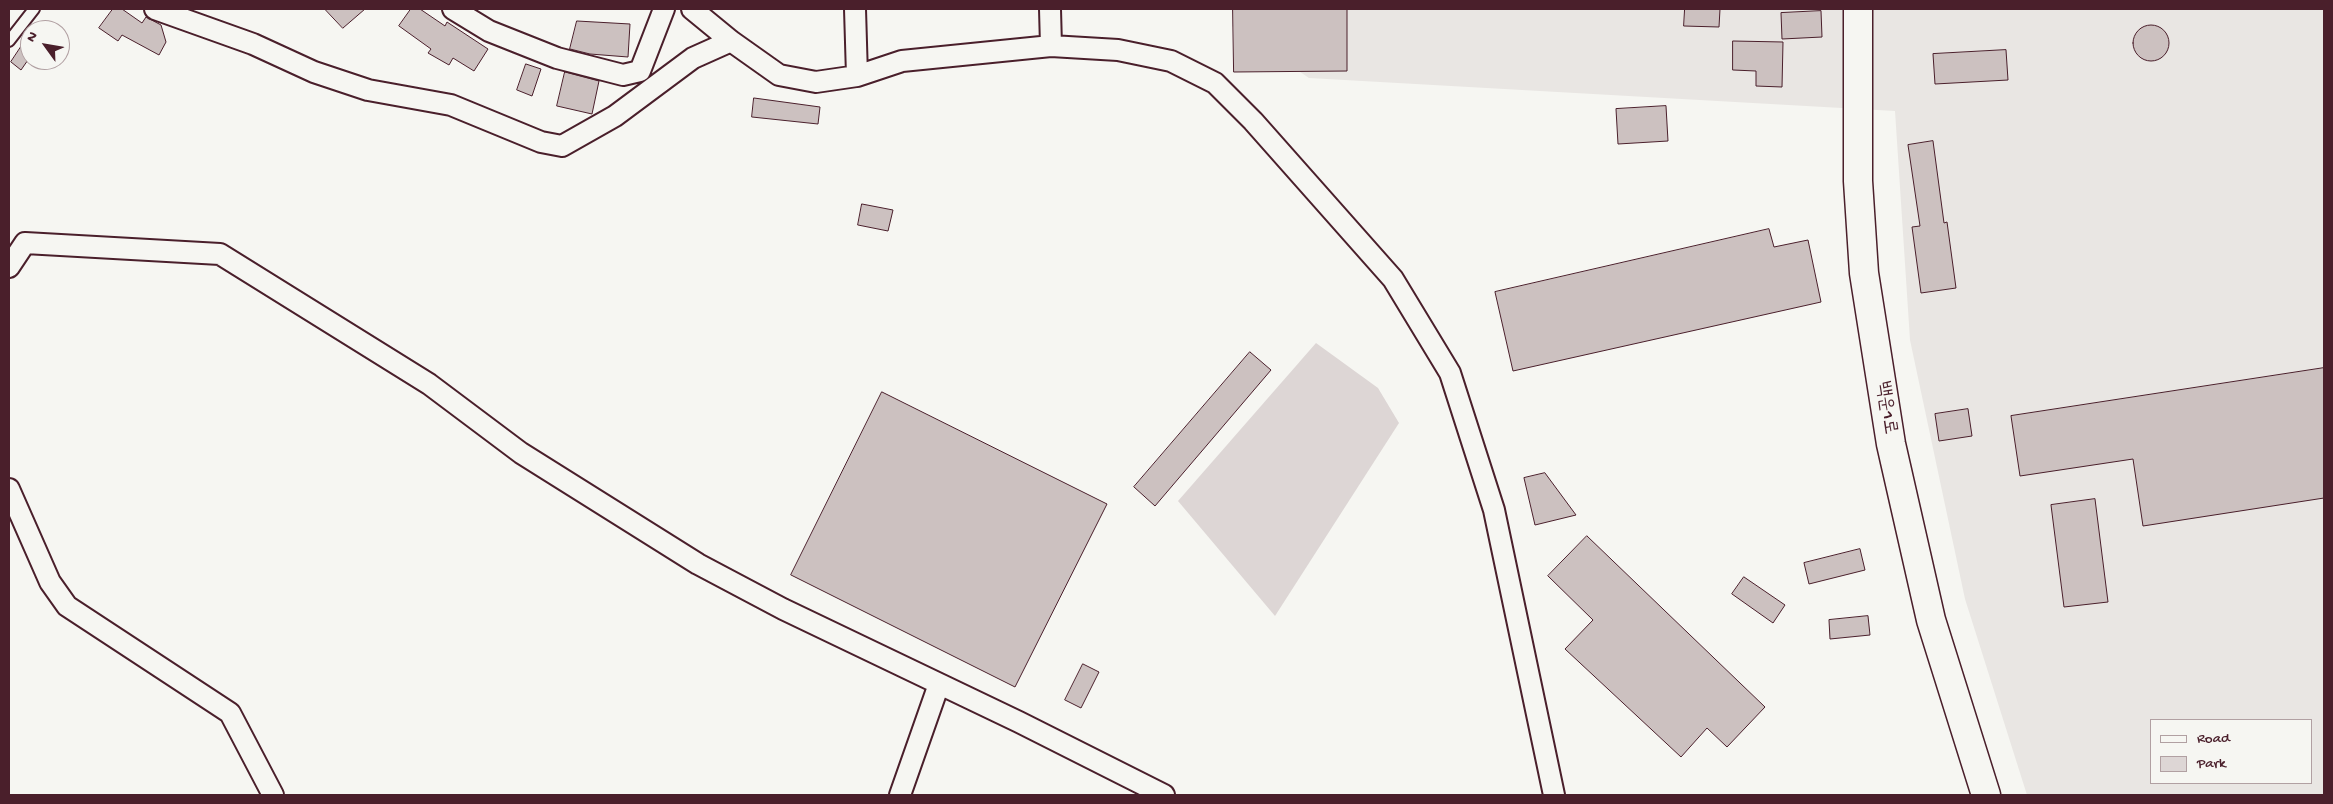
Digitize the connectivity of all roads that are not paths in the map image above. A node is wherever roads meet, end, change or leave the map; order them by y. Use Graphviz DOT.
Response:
graph roads {
  1 [pos="34,9"];
  2 [pos="155,9"];
  3 [pos="452,9"];
  4 [pos="664,9"];
  5 [pos="692,9"];
  6 [pos="855,9"];
  7 [pos="1050,9"];
  8 [pos="1858,9"];
  9 [pos="9,41"];
  10 [pos="731,41"];
  11 [pos="1052,46"];
  12 [pos="857,76"];
  13 [pos="12,253"];
  14 [pos="9,489"];
  15 [pos="939,684"];
  16 [pos="273,795"];
  17 [pos="900,795"];
  18 [pos="1164,795"];
  19 [pos="1554,795"];
  20 [pos="1986,795"];
  1 -- 9 [label="lane"];
  2 -- 10 [label="street"];
  3 -- 4 [label="street"];
  5 -- 10 [label="street"];
  6 -- 12 [label="street"];
  7 -- 11 [label="street"];
  8 -- 20 [label="main road, 백운1로"];
  10 -- 12 [label="street"];
  11 -- 12 [label="street"];
  11 -- 19 [label="street"];
  13 -- 15 [label="street"];
  14 -- 16 [label="street"];
  15 -- 17 [label="street"];
  15 -- 18 [label="street"];
}
